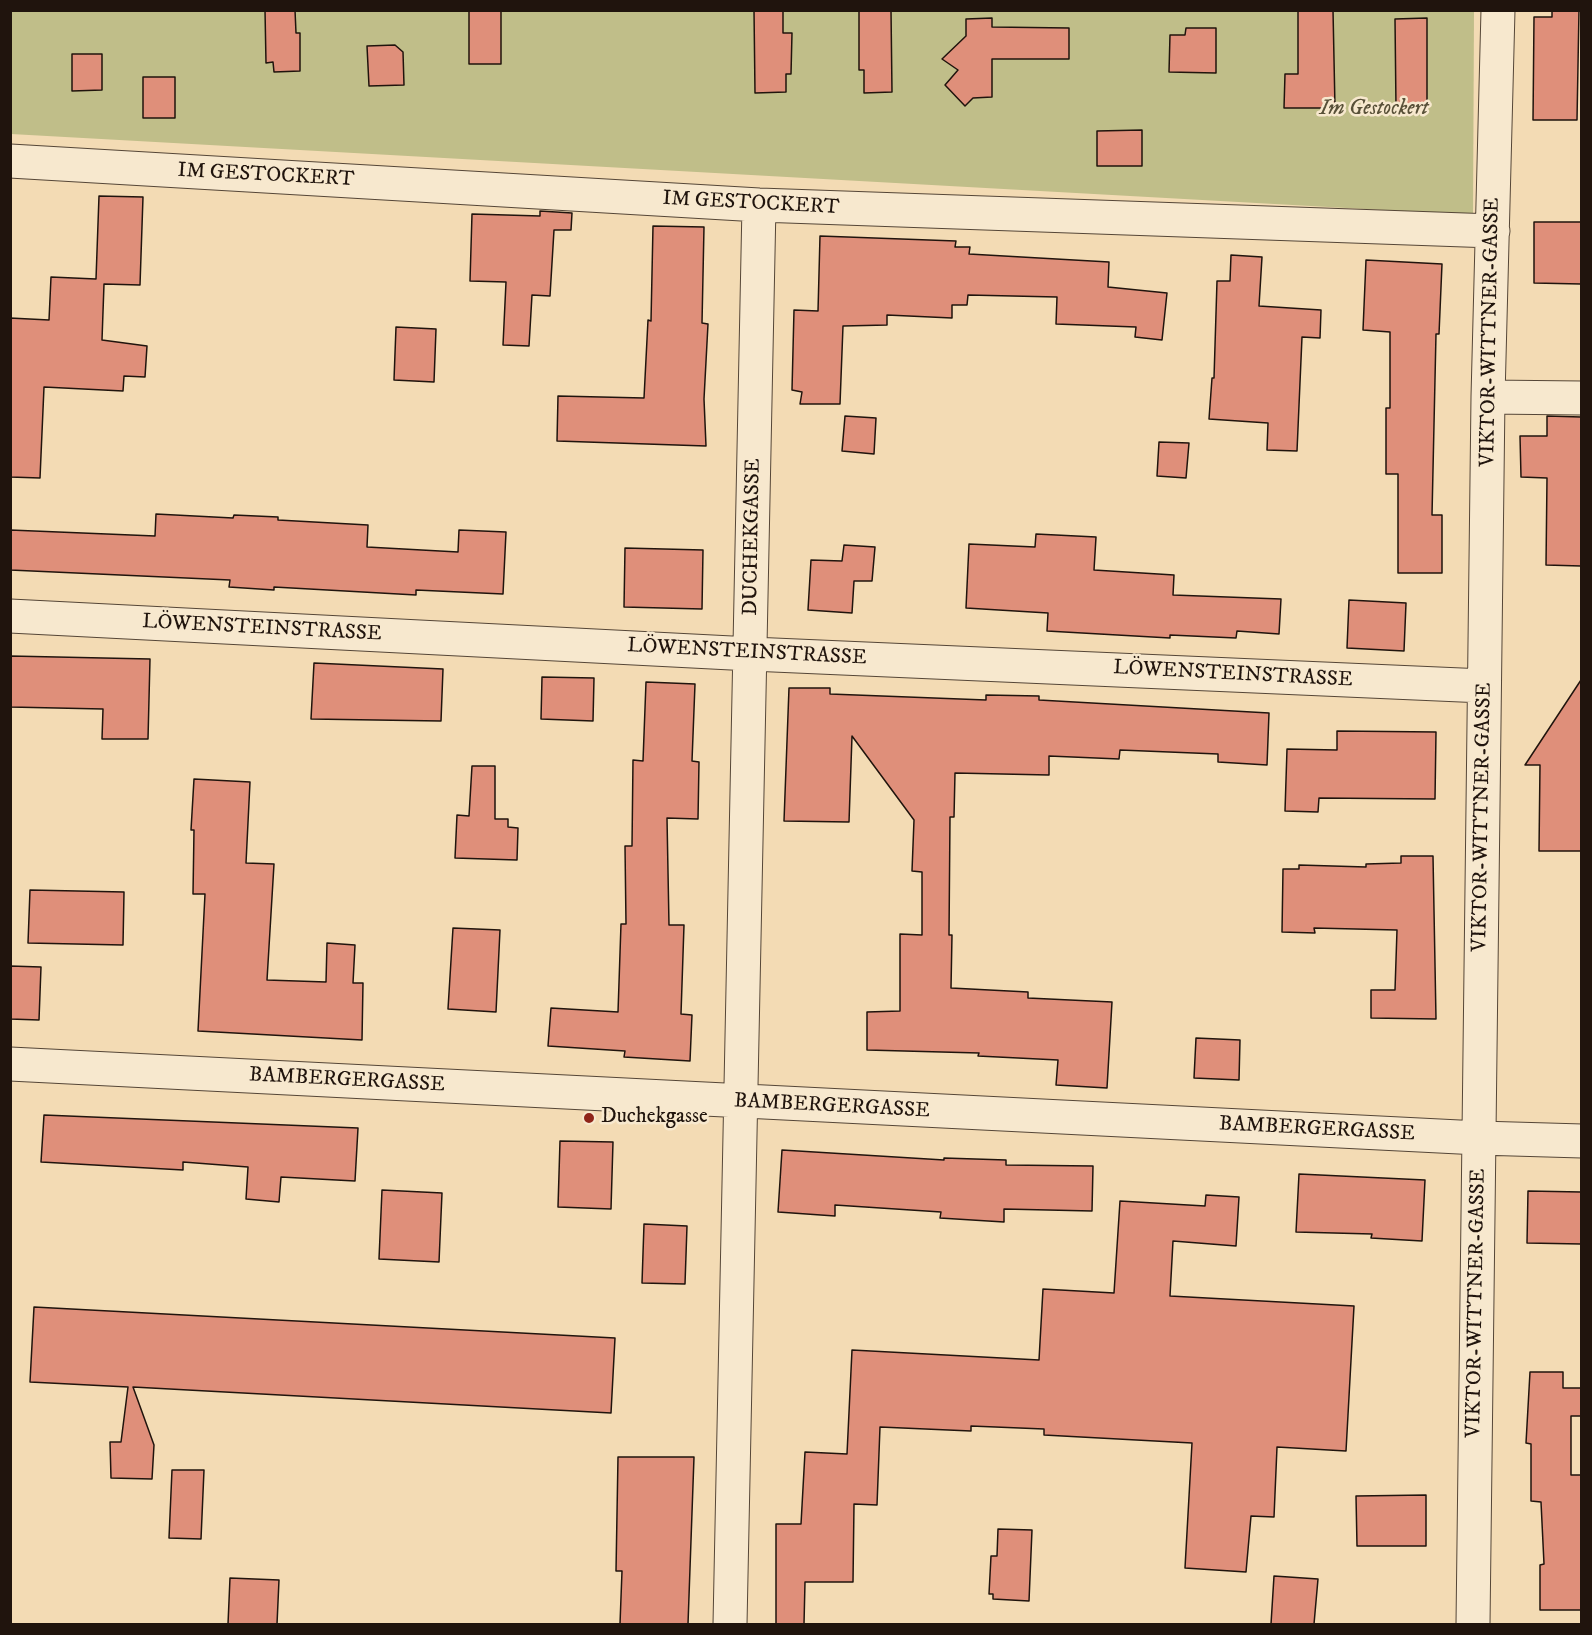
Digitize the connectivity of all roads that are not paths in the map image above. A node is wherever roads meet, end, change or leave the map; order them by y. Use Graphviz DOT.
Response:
graph roads {
  1 [pos="1498,10"];
  2 [pos="10,161"];
  3 [pos="759,205"];
  4 [pos="1493,231"];
  5 [pos="1488,397"];
  6 [pos="1581,398"];
  7 [pos="10,616"];
  8 [pos="751,654"];
  9 [pos="1484,686"];
  10 [pos="10,1064"];
  11 [pos="742,1102"];
  12 [pos="1479,1138"];
  13 [pos="1581,1141"];
  14 [pos="730,1624"];
  15 [pos="1473,1624"];
  1 -- 4 [label="street, VIKTOR-WITTNER-GASSE"];
  2 -- 3 [label="street, IM GESTOCKERT"];
  3 -- 4 [label="street, IM GESTOCKERT"];
  3 -- 8 [label="street, DUCHEKGASSE"];
  4 -- 5 [label="street, VIKTOR-WITTNER-GASSE"];
  5 -- 6 [label="street"];
  5 -- 9 [label="street, VIKTOR-WITTNER-GASSE"];
  7 -- 8 [label="street, LÖWENSTEINSTRASSE"];
  8 -- 9 [label="street, LÖWENSTEINSTRASSE"];
  8 -- 11 [label="street, DUCHEKGASSE"];
  9 -- 12 [label="street, VIKTOR-WITTNER-GASSE"];
  10 -- 11 [label="street, BAMBERGERGASSE"];
  11 -- 12 [label="street, BAMBERGERGASSE"];
  11 -- 14 [label="street, DUCHEKGASSE"];
  12 -- 13 [label="street, BAMBERGERGASSE"];
  12 -- 15 [label="street, VIKTOR-WITTNER-GASSE"];
}
